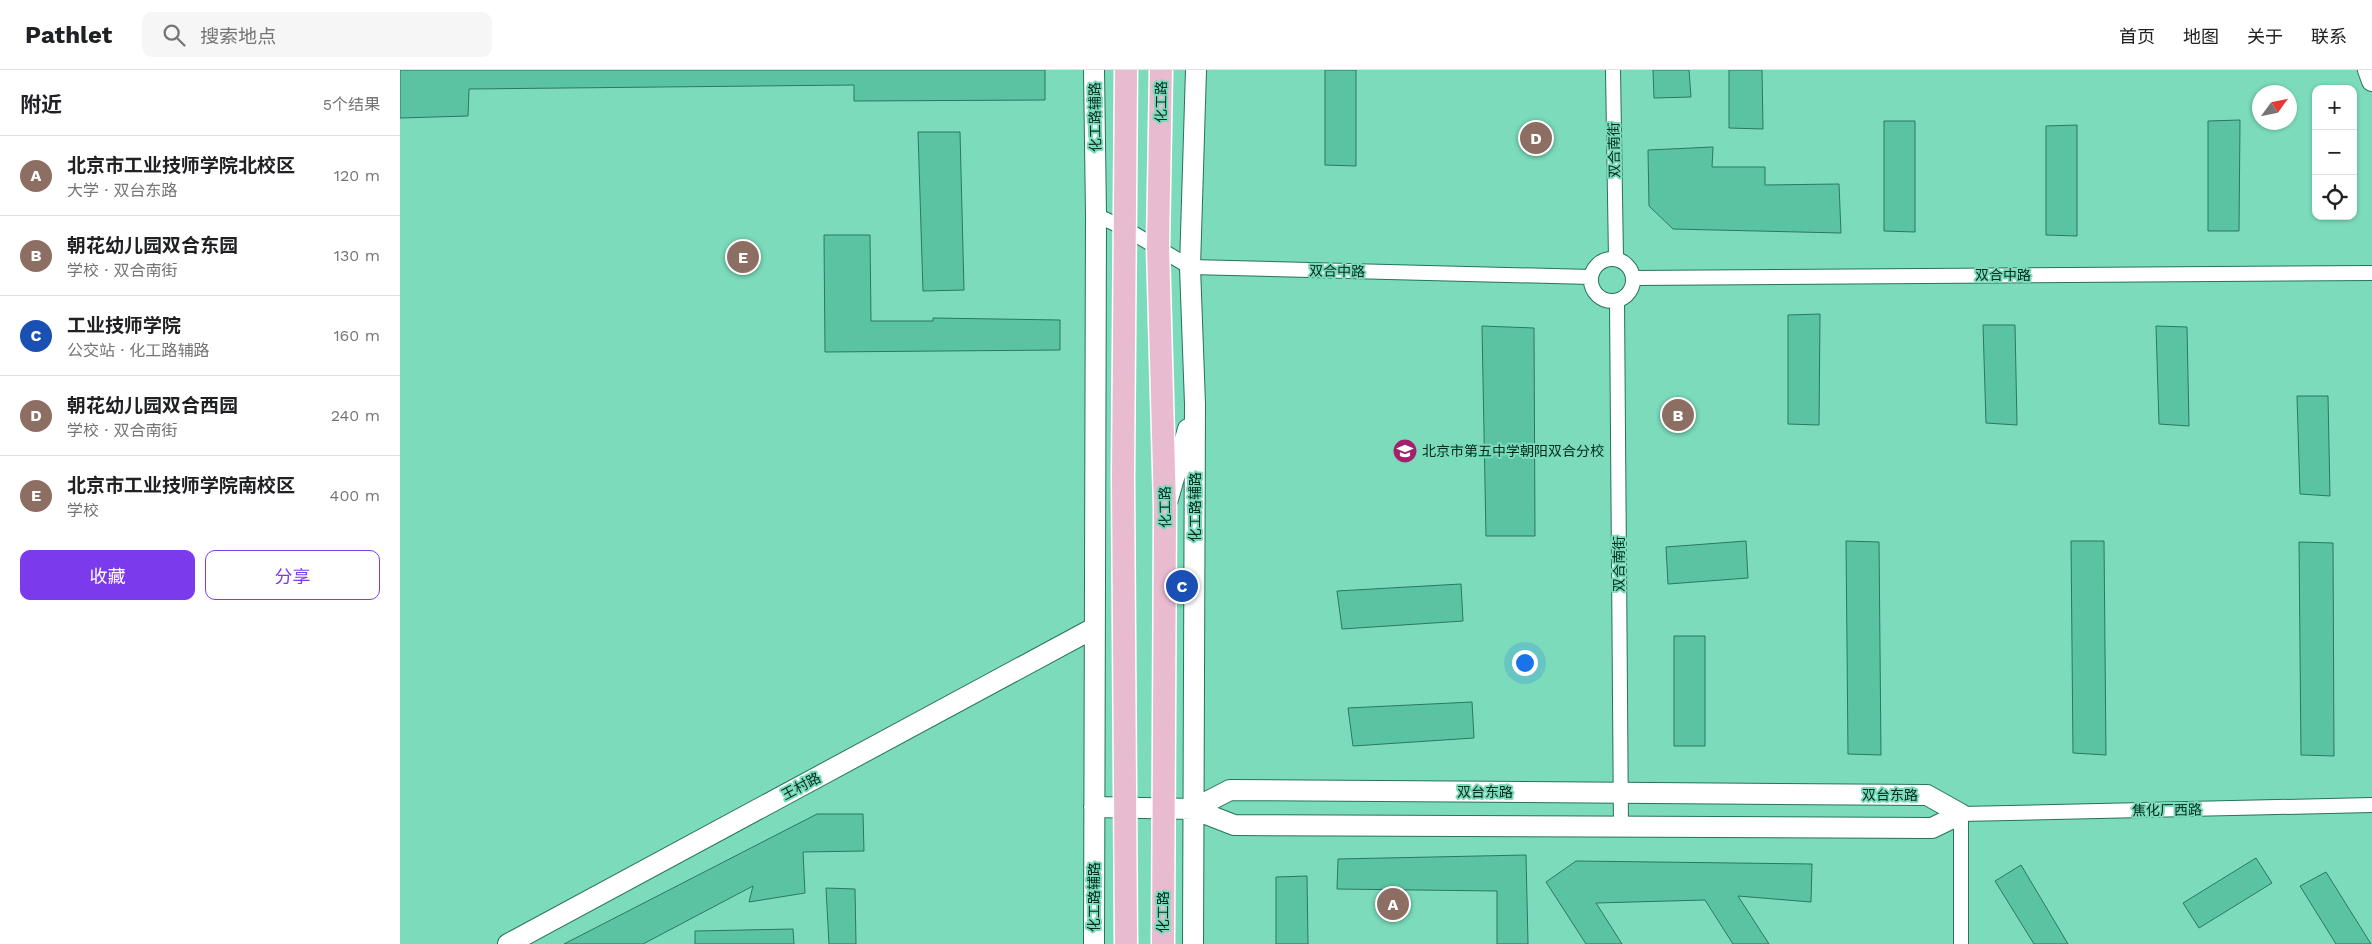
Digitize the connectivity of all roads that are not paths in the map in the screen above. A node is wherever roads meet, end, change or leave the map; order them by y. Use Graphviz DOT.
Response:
graph roads {
  1 [pos="1094,70"];
  2 [pos="1126,70"];
  3 [pos="1161,70"];
  4 [pos="1196,70"];
  5 [pos="1613,70"];
  6 [pos="2368,70"];
  7 [pos="2372,81"];
  8 [pos="1096,215"];
  9 [pos="1126,228"];
  10 [pos="1158,247"];
  11 [pos="1616,259"];
  12 [pos="1190,267"];
  13 [pos="2372,273"];
  14 [pos="1591,277"];
  15 [pos="1634,278"];
  16 [pos="1617,301"];
  17 [pos="1195,404"];
  18 [pos="1165,508"];
  19 [pos="1094,628"];
  20 [pos="1621,793"];
  21 [pos="2372,805"];
  22 [pos="1094,807"];
  23 [pos="1124,807"];
  24 [pos="1162,808"];
  25 [pos="1192,809"];
  26 [pos="1961,814"];
  27 [pos="1621,828"];
  28 [pos="508,944"];
  29 [pos="1094,944"];
  30 [pos="1126,944"];
  31 [pos="1163,944"];
  32 [pos="1193,944"];
  33 [pos="1961,944"];
  1 -- 8 [label="street, 化工路辅路"];
  2 -- 9 [label="main road"];
  3 -- 10 [label="main road, 化工路"];
  4 -- 12 [label="street, 化工路辅路"];
  5 -- 11 [label="street, 双合南街"];
  6 -- 7 [label="street"];
  8 -- 9 [label="street"];
  8 -- 19 [label="street, 化工路辅路"];
  9 -- 10 [label="street"];
  9 -- 23 [label="main road"];
  10 -- 12 [label="street"];
  10 -- 18 [label="main road, 化工路"];
  11 -- 14 [label="street"];
  11 -- 15 [label="street"];
  12 -- 14 [label="street, 双合中路"];
  12 -- 17 [label="street, 化工路辅路"];
  13 -- 15 [label="street, 双合中路"];
  14 -- 16 [label="street"];
  15 -- 16 [label="street"];
  16 -- 20 [label="street, 双合南街"];
  17 -- 18 [label="street"];
  17 -- 25 [label="street, 化工路辅路"];
  18 -- 24 [label="main road, 化工路"];
  19 -- 22 [label="street, 化工路辅路"];
  19 -- 28 [label="street, 王村路"];
  20 -- 25 [label="street, 双台东路"];
  20 -- 26 [label="street, 双台东路"];
  20 -- 27 [label="street, 双合南街"];
  21 -- 26 [label="street, 焦化厂西路"];
  22 -- 23 [label="street"];
  22 -- 29 [label="street, 化工路辅路"];
  23 -- 24 [label="street"];
  23 -- 30 [label="main road"];
  24 -- 25 [label="street"];
  24 -- 31 [label="main road, 化工路"];
  25 -- 27 [label="street"];
  25 -- 32 [label="street, 化工路辅路"];
  26 -- 27 [label="street"];
  26 -- 33 [label="street"];
}
